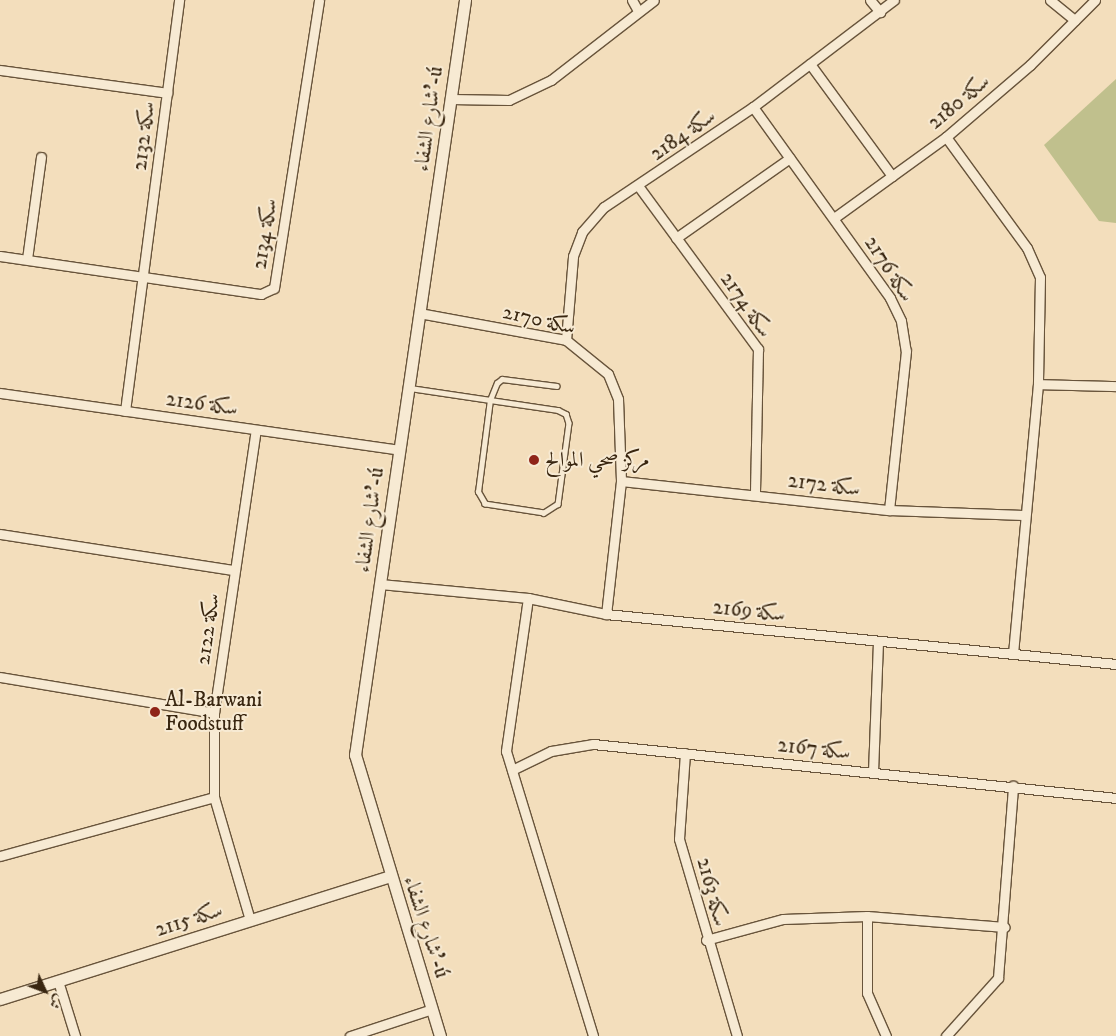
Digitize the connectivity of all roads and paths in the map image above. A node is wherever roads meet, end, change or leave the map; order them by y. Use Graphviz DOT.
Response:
graph roads {
  1 [pos="179,0"];
  2 [pos="319,0"];
  3 [pos="465,0"];
  4 [pos="632,0"];
  5 [pos="654,0"];
  6 [pos="870,0"];
  7 [pos="894,0"];
  8 [pos="1050,0"];
  9 [pos="1095,0"];
  10 [pos="638,11"];
  11 [pos="880,12"];
  12 [pos="1076,20"];
  13 [pos="810,64"];
  14 [pos="0,70"];
  15 [pos="167,93"];
  16 [pos="451,99"];
  17 [pos="754,107"];
  18 [pos="946,137"];
  19 [pos="41,157"];
  20 [pos="790,158"];
  21 [pos="892,176"];
  22 [pos="639,187"];
  23 [pos="834,218"];
  24 [pos="676,238"];
  25 [pos="0,256"];
  26 [pos="27,260"];
  27 [pos="144,276"];
  28 [pos="419,313"];
  29 [pos="566,340"];
  30 [pos="1038,384"];
  31 [pos="557,386"];
  32 [pos="1116,386"];
  33 [pos="408,388"];
  34 [pos="0,393"];
  35 [pos="490,400"];
  36 [pos="125,411"];
  37 [pos="256,430"];
  38 [pos="400,450"];
  39 [pos="621,480"];
  40 [pos="755,495"];
  41 [pos="889,510"];
  42 [pos="1022,515"];
  43 [pos="0,534"];
  44 [pos="233,570"];
  45 [pos="380,584"];
  46 [pos="528,598"];
  47 [pos="606,614"];
  48 [pos="878,642"];
  49 [pos="1013,653"];
  50 [pos="1116,664"];
  51 [pos="0,677"];
  52 [pos="214,714"];
  53 [pos="685,753"];
  54 [pos="512,770"];
  55 [pos="873,772"];
  56 [pos="1012,786"];
  57 [pos="214,796"];
  58 [pos="1116,798"];
  59 [pos="0,856"];
  60 [pos="389,876"];
  61 [pos="867,916"];
  62 [pos="250,920"];
  63 [pos="1004,927"];
  64 [pos="706,940"];
  65 [pos="58,981"];
  66 [pos="0,999"];
  67 [pos="432,1010"];
  68 [pos="75,1036"];
  69 [pos="350,1036"];
  70 [pos="440,1036"];
  71 [pos="593,1036"];
  72 [pos="737,1036"];
  73 [pos="886,1036"];
  74 [pos="946,1036"];
  1 -- 15 [label="street, سكة 2132"];
  2 -- 27 [label="street, سكة 2134"];
  3 -- 16 [label="street, شارع الشفاء'-ú"];
  4 -- 10 [label="street"];
  5 -- 10 [label="street"];
  6 -- 11 [label="street"];
  7 -- 11 [label="street, سكة 2184"];
  8 -- 12 [label="street"];
  9 -- 12 [label="street, سكة 2180"];
  10 -- 16 [label="street"];
  11 -- 13 [label="street, سكة 2184"];
  12 -- 18 [label="street, سكة 2180"];
  13 -- 17 [label="street, سكة 2184"];
  13 -- 21 [label="street"];
  14 -- 15 [label="street"];
  15 -- 27 [label="street, سكة 2132"];
  16 -- 28 [label="street, شارع الشفاء'-ú"];
  17 -- 20 [label="street, سكة 2176"];
  17 -- 22 [label="street, سكة 2184"];
  18 -- 21 [label="street, سكة 2180"];
  18 -- 30 [label="street"];
  19 -- 26 [label="street"];
  20 -- 23 [label="street, سكة 2176"];
  20 -- 24 [label="street"];
  21 -- 23 [label="street, سكة 2180"];
  22 -- 24 [label="street, سكة 2174"];
  22 -- 29 [label="street, سكة 2184"];
  23 -- 41 [label="street, سكة 2176"];
  24 -- 40 [label="street, سكة 2174"];
  25 -- 26 [label="street, سكة 2134"];
  26 -- 27 [label="street, سكة 2134"];
  27 -- 36 [label="street, سكة 2132"];
  28 -- 29 [label="street, سكة 2170"];
  28 -- 33 [label="street, شارع الشفاء'-ú"];
  29 -- 39 [label="street, سكة 2170"];
  30 -- 32 [label="street"];
  30 -- 42 [label="street"];
  31 -- 35 [label="lane"];
  33 -- 35 [label="lane"];
  33 -- 38 [label="street, شارع الشفاء'-ú"];
  34 -- 36 [label="street, سكة 2126"];
  35 -- 35 [label="lane"];
  36 -- 37 [label="street, سكة 2126"];
  37 -- 38 [label="street, سكة 2126"];
  37 -- 44 [label="street, سكة 2122"];
  38 -- 45 [label="street, شارع الشفاء'-ú"];
  39 -- 40 [label="street, سكة 2172"];
  39 -- 47 [label="street, سكة 2170"];
  40 -- 41 [label="street, سكة 2172"];
  41 -- 42 [label="street, سكة 2172"];
  42 -- 49 [label="street"];
  43 -- 44 [label="street"];
  44 -- 52 [label="street, سكة 2122"];
  45 -- 46 [label="street, سكة 2169"];
  45 -- 60 [label="street, شارع الشفاء'-ú"];
  46 -- 47 [label="street, سكة 2169"];
  46 -- 54 [label="street"];
  47 -- 48 [label="street, سكة 2169"];
  48 -- 49 [label="street, سكة 2169"];
  48 -- 55 [label="street"];
  49 -- 50 [label="street, سكة 2169"];
  51 -- 52 [label="street"];
  52 -- 57 [label="street, سكة 2122"];
  53 -- 54 [label="street, سكة 2167"];
  53 -- 55 [label="street, سكة 2167"];
  53 -- 64 [label="street, سكة 2163"];
  54 -- 71 [label="street"];
  55 -- 56 [label="street, سكة 2167"];
  56 -- 58 [label="street, سكة 2167"];
  56 -- 63 [label="street"];
  57 -- 59 [label="street"];
  57 -- 62 [label="street, سكة 2122"];
  60 -- 62 [label="street, سكة 2115"];
  60 -- 67 [label="street, شارع الشفاء'-ú"];
  61 -- 63 [label="street"];
  61 -- 64 [label="street"];
  61 -- 73 [label="street"];
  62 -- 65 [label="street, سكة 2115"];
  63 -- 74 [label="street"];
  64 -- 72 [label="street, سكة 2163"];
  65 -- 66 [label="street, سكة 2115"];
  65 -- 68 [label="street"];
  67 -- 69 [label="street"];
  67 -- 70 [label="street, شارع الشفاء'-ú"];
}
